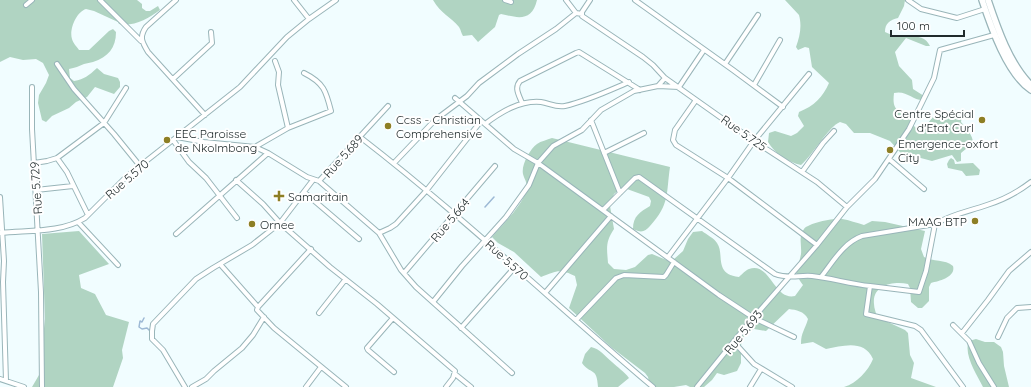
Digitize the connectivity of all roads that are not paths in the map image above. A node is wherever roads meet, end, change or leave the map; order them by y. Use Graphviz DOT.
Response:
graph roads {
  1 [pos="32,0"];
  2 [pos="100,0"];
  3 [pos="176,0"];
  4 [pos="294,0"];
  5 [pos="336,0"];
  6 [pos="505,0"];
  7 [pos="566,0"];
  8 [pos="590,0"];
  9 [pos="635,0"];
  10 [pos="908,0"];
  11 [pos="982,0"];
  12 [pos="988,0"];
  13 [pos="511,2"];
  14 [pos="26,5"];
  15 [pos="985,9"];
  16 [pos="576,13"];
  17 [pos="582,14"];
  18 [pos="758,15"];
  19 [pos="309,19"];
  20 [pos="211,32"];
  21 [pos="994,34"];
  22 [pos="780,40"];
  23 [pos="142,41"];
  24 [pos="704,50"];
  25 [pos="275,61"];
  26 [pos="57,64"];
  27 [pos="725,64"];
  28 [pos="304,73"];
  29 [pos="809,74"];
  30 [pos="665,78"];
  31 [pos="173,79"];
  32 [pos="628,82"];
  33 [pos="754,85"];
  34 [pos="1031,85"];
  35 [pos="658,86"];
  36 [pos="32,87"];
  37 [pos="126,88"];
  38 [pos="679,88"];
  39 [pos="640,90"];
  40 [pos="1031,90"];
  41 [pos="457,100"];
  42 [pos="696,100"];
  43 [pos="522,103"];
  44 [pos="388,106"];
  45 [pos="782,107"];
  46 [pos="205,115"];
  47 [pos="591,120"];
  48 [pos="483,122"];
  49 [pos="104,123"];
  50 [pos="288,128"];
  51 [pos="834,131"];
  52 [pos="644,133"];
  53 [pos="177,136"];
  54 [pos="360,137"];
  55 [pos="173,140"];
  56 [pos="754,141"];
  57 [pos="255,146"];
  58 [pos="268,153"];
  59 [pos="604,153"];
  60 [pos="57,158"];
  61 [pos="889,159"];
  62 [pos="34,163"];
  63 [pos="394,163"];
  64 [pos="538,163"];
  65 [pos="140,166"];
  66 [pos="495,166"];
  67 [pos="802,172"];
  68 [pos="728,178"];
  69 [pos="236,180"];
  70 [pos="313,180"];
  71 [pos="319,181"];
  72 [pos="1031,182"];
  73 [pos="73,186"];
  74 [pos="924,189"];
  75 [pos="36,190"];
  76 [pos="426,191"];
  77 [pos="304,192"];
  78 [pos="620,193"];
  79 [pos="218,196"];
  80 [pos="0,197"];
  81 [pos="847,207"];
  82 [pos="603,210"];
  83 [pos="454,214"];
  84 [pos="88,215"];
  85 [pos="611,216"];
  86 [pos="237,218"];
  87 [pos="698,219"];
  88 [pos="78,222"];
  89 [pos="280,223"];
  90 [pos="935,224"];
  91 [pos="38,230"];
  92 [pos="1,233"];
  93 [pos="379,233"];
  94 [pos="176,234"];
  95 [pos="359,239"];
  96 [pos="485,240"];
  97 [pos="817,245"];
  98 [pos="311,249"];
  99 [pos="1031,252"];
  100 [pos="668,257"];
  101 [pos="674,262"];
  102 [pos="220,264"];
  103 [pos="118,265"];
  104 [pos="515,267"];
  105 [pos="404,273"];
  106 [pos="790,277"];
  107 [pos="821,277"];
  108 [pos="345,280"];
  109 [pos="870,286"];
  110 [pos="545,293"];
  111 [pos="433,302"];
  112 [pos="258,307"];
  113 [pos="1031,307"];
  114 [pos="320,313"];
  115 [pos="264,318"];
  116 [pos="393,318"];
  117 [pos="754,318"];
  118 [pos="576,320"];
  119 [pos="953,325"];
  120 [pos="461,328"];
  121 [pos="962,333"];
  122 [pos="794,337"];
  123 [pos="998,337"];
  124 [pos="734,342"];
  125 [pos="321,367"];
  126 [pos="761,369"];
  127 [pos="394,372"];
  128 [pos="512,373"];
  129 [pos="455,374"];
  130 [pos="0,379"];
  131 [pos="6,381"];
  132 [pos="787,386"];
  133 [pos="24,387"];
  134 [pos="42,387"];
  135 [pos="185,387"];
  136 [pos="192,387"];
  137 [pos="306,387"];
  138 [pos="346,387"];
  139 [pos="446,387"];
  140 [pos="471,387"];
  141 [pos="653,387"];
  142 [pos="697,387"];
  143 [pos="750,387"];
  144 [pos="792,387"];
  145 [pos="963,387"];
  146 [pos="994,387"];
  1 -- 14 [label="street"];
  2 -- 23 [label="street"];
  3 -- 23 [label="street"];
  4 -- 19 [label="street"];
  5 -- 19 [label="street, Rue 5.570"];
  6 -- 13 [label="street"];
  7 -- 16 [label="street"];
  8 -- 17 [label="street"];
  9 -- 24 [label="street"];
  10 -- 15 [label="street"];
  11 -- 15 [label="street"];
  12 -- 34 [label="street"];
  15 -- 21 [label="street"];
  16 -- 17 [label="street"];
  16 -- 41 [label="street"];
  17 -- 30 [label="street, Rue 5.725"];
  18 -- 27 [label="street"];
  19 -- 46 [label="street, Rue 5.570"];
  20 -- 31 [label="street"];
  21 -- 40 [label="street"];
  21 -- 61 [label="street"];
  22 -- 33 [label="street"];
  23 -- 31 [label="street"];
  24 -- 27 [label="street"];
  24 -- 38 [label="street"];
  25 -- 50 [label="street"];
  26 -- 49 [label="street"];
  27 -- 33 [label="street"];
  28 -- 50 [label="street"];
  29 -- 45 [label="street"];
  30 -- 35 [label="street"];
  30 -- 38 [label="street, Rue 5.725"];
  31 -- 46 [label="street"];
  32 -- 39 [label="street"];
  32 -- 43 [label="street"];
  32 -- 43 [label="street"];
  33 -- 45 [label="street"];
  35 -- 38 [label="street"];
  35 -- 39 [label="street"];
  36 -- 62 [label="street, Rue 5.729"];
  37 -- 49 [label="street"];
  38 -- 42 [label="street, Rue 5.725"];
  39 -- 47 [label="street"];
  41 -- 48 [label="street"];
  41 -- 63 [label="street"];
  42 -- 56 [label="street, Rue 5.725"];
  42 -- 68 [label="street"];
  43 -- 48 [label="street"];
  44 -- 54 [label="street, Rue 5.689"];
  45 -- 56 [label="street"];
  46 -- 53 [label="street, Rue 5.570"];
  47 -- 59 [label="street"];
  47 -- 64 [label="street"];
  48 -- 64 [label="street"];
  48 -- 76 [label="street"];
  49 -- 60 [label="street"];
  49 -- 65 [label="street"];
  50 -- 57 [label="street"];
  51 -- 67 [label="street"];
  52 -- 59 [label="street"];
  53 -- 55 [label="street, Rue 5.570"];
  53 -- 57 [label="street, Rue 5.689"];
  54 -- 63 [label="street, Rue 5.570"];
  54 -- 71 [label="street, Rue 5.689"];
  55 -- 65 [label="street, Rue 5.570"];
  55 -- 79 [label="street"];
  56 -- 67 [label="street, Rue 5.725"];
  56 -- 68 [label="street"];
  57 -- 58 [label="street, Rue 5.689"];
  58 -- 69 [label="street"];
  58 -- 70 [label="street, Rue 5.689"];
  59 -- 78 [label="street"];
  60 -- 62 [label="street"];
  60 -- 73 [label="street"];
  61 -- 74 [label="street"];
  61 -- 81 [label="street"];
  62 -- 75 [label="street, Rue 5.729"];
  63 -- 76 [label="street, Rue 5.570"];
  64 -- 82 [label="street"];
  64 -- 96 [label="street"];
  65 -- 84 [label="street, Rue 5.570"];
  66 -- 83 [label="street, Rue 5.664"];
  67 -- 81 [label="street, Rue 5.725"];
  68 -- 87 [label="street"];
  68 -- 97 [label="street"];
  69 -- 79 [label="street"];
  69 -- 89 [label="street"];
  70 -- 71 [label="street, Rue 5.689"];
  70 -- 77 [label="street"];
  71 -- 93 [label="street"];
  72 -- 90 [label="street"];
  73 -- 75 [label="street"];
  73 -- 84 [label="street"];
  75 -- 91 [label="street, Rue 5.729"];
  76 -- 83 [label="street, Rue 5.570"];
  76 -- 93 [label="street"];
  77 -- 89 [label="street"];
  77 -- 95 [label="street"];
  78 -- 82 [label="street"];
  78 -- 87 [label="street"];
  79 -- 86 [label="street"];
  79 -- 94 [label="street"];
  80 -- 92 [label="street"];
  81 -- 97 [label="street"];
  82 -- 85 [label="street"];
  83 -- 96 [label="street, Rue 5.570"];
  83 -- 105 [label="street, Rue 5.664"];
  84 -- 88 [label="street, Rue 5.570"];
  85 -- 100 [label="street"];
  85 -- 110 [label="street"];
  87 -- 100 [label="street"];
  87 -- 106 [label="street"];
  88 -- 91 [label="street, Rue 5.570"];
  88 -- 103 [label="street"];
  89 -- 98 [label="street"];
  89 -- 102 [label="street"];
  90 -- 107 [label="street"];
  90 -- 109 [label="street"];
  91 -- 92 [label="street, Rue 5.570"];
  91 -- 134 [label="street, Rue 5.729"];
  92 -- 131 [label="street"];
  93 -- 105 [label="street"];
  96 -- 104 [label="street, Rue 5.570"];
  96 -- 111 [label="street"];
  97 -- 106 [label="street"];
  98 -- 108 [label="street"];
  98 -- 112 [label="street"];
  99 -- 121 [label="street"];
  100 -- 101 [label="street"];
  101 -- 117 [label="street"];
  101 -- 118 [label="street"];
  102 -- 112 [label="street"];
  102 -- 135 [label="street"];
  104 -- 110 [label="street, Rue 5.570"];
  104 -- 120 [label="street"];
  105 -- 111 [label="street"];
  106 -- 107 [label="street"];
  106 -- 117 [label="street, Rue 5.693"];
  107 -- 109 [label="street"];
  108 -- 114 [label="street"];
  108 -- 116 [label="street"];
  109 -- 145 [label="street"];
  110 -- 118 [label="street, Rue 5.570"];
  111 -- 120 [label="street"];
  112 -- 115 [label="street"];
  113 -- 123 [label="street"];
  115 -- 125 [label="street"];
  115 -- 136 [label="street"];
  116 -- 127 [label="street"];
  116 -- 129 [label="street"];
  117 -- 122 [label="street"];
  117 -- 124 [label="street, Rue 5.693"];
  118 -- 141 [label="street, Rue 5.570"];
  119 -- 121 [label="street"];
  120 -- 128 [label="street"];
  121 -- 146 [label="street"];
  124 -- 126 [label="street"];
  124 -- 142 [label="street, Rue 5.693"];
  125 -- 137 [label="street"];
  125 -- 138 [label="street"];
  126 -- 132 [label="street"];
  126 -- 143 [label="street"];
  129 -- 139 [label="street"];
  129 -- 140 [label="street"];
  130 -- 131 [label="street"];
  131 -- 133 [label="street"];
  132 -- 144 [label="street"];
}
